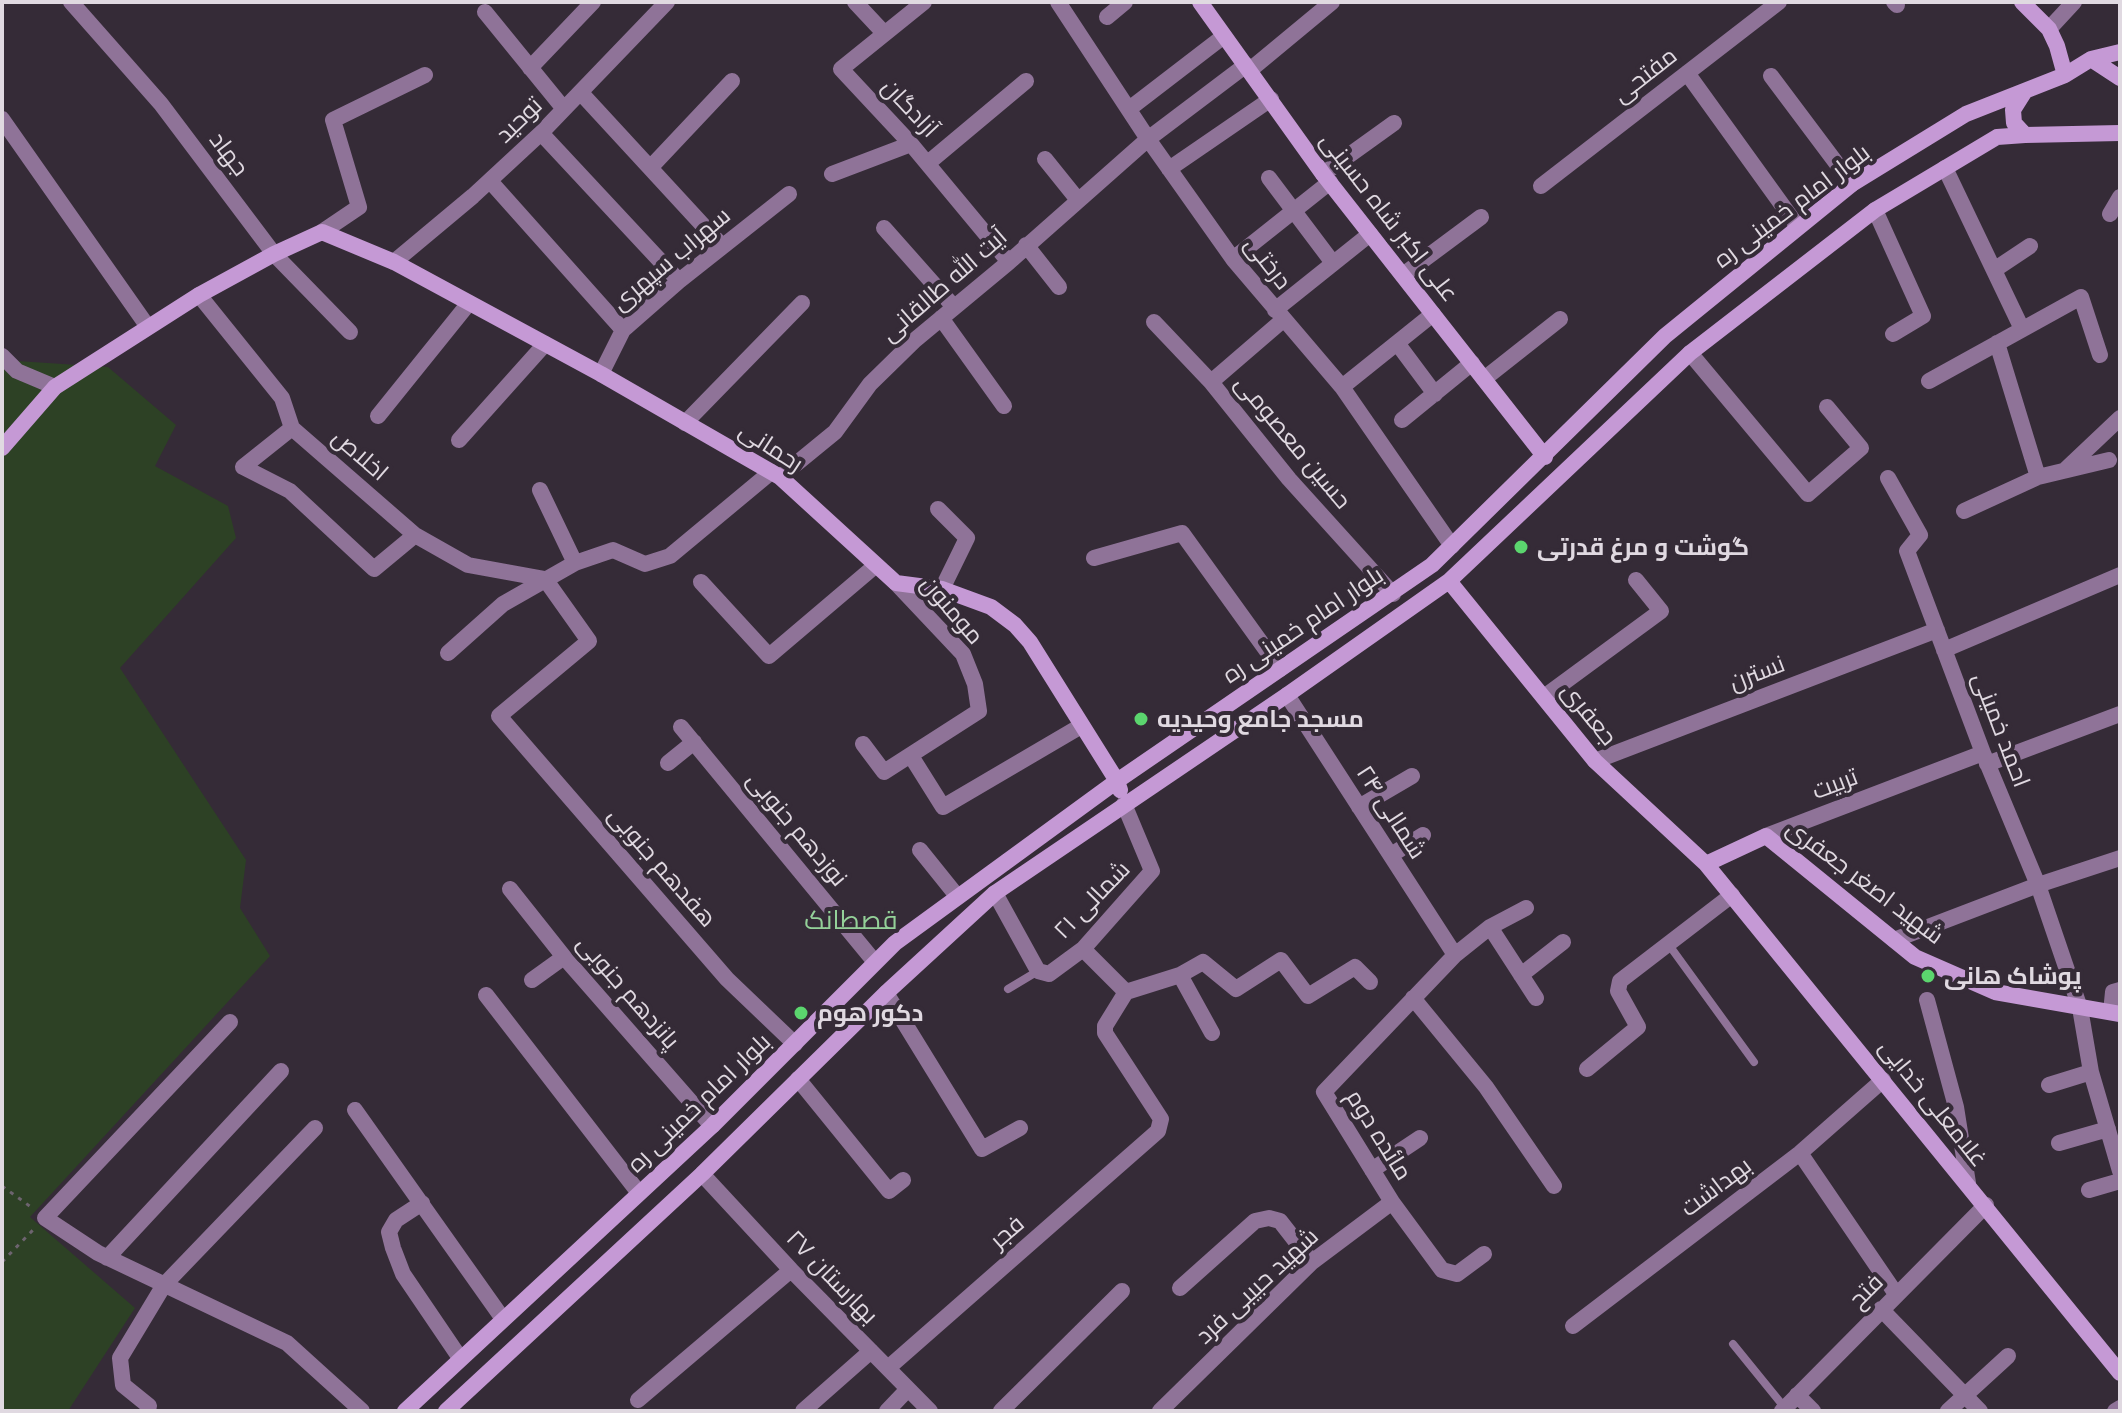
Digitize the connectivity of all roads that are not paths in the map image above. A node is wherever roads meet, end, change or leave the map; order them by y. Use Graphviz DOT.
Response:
graph roads {
  1 [pos="71,2"];
  2 [pos="593,2"];
  3 [pos="667,2"];
  4 [pos="855,2"];
  5 [pos="924,2"];
  6 [pos="1058,2"];
  7 [pos="1125,2"];
  8 [pos="1200,2"];
  9 [pos="1332,2"];
  10 [pos="1779,2"];
  11 [pos="2022,2"];
  12 [pos="2074,2"];
  13 [pos="485,12"];
  14 [pos="1107,17"];
  15 [pos="2049,29"];
  16 [pos="884,33"];
  17 [pos="1224,36"];
  18 [pos="2120,52"];
  19 [pos="2091,59"];
  20 [pos="530,68"];
  21 [pos="1248,68"];
  22 [pos="1687,73"];
  23 [pos="425,75"];
  24 [pos="2065,75"];
  25 [pos="1771,76"];
  26 [pos="2120,78"];
  27 [pos="732,81"];
  28 [pos="1026,81"];
  29 [pos="2025,91"];
  30 [pos="581,93"];
  31 [pos="1271,99"];
  32 [pos="564,109"];
  33 [pos="1129,109"];
  34 [pos="2,119"];
  35 [pos="1394,123"];
  36 [pos="541,133"];
  37 [pos="2120,133"];
  38 [pos="2025,135"];
  39 [pos="1148,139"];
  40 [pos="911,144"];
  41 [pos="1045,159"];
  42 [pos="928,163"];
  43 [pos="650,168"];
  44 [pos="1945,168"];
  45 [pos="1169,169"];
  46 [pos="832,174"];
  47 [pos="1269,178"];
  48 [pos="1326,178"];
  49 [pos="490,181"];
  50 [pos="1852,184"];
  51 [pos="1541,186"];
  52 [pos="789,194"];
  53 [pos="2120,197"];
  54 [pos="1078,200"];
  55 [pos="1875,210"];
  56 [pos="1293,211"];
  57 [pos="2110,214"];
  58 [pos="1481,217"];
  59 [pos="1798,227"];
  60 [pos="884,228"];
  61 [pos="322,232"];
  62 [pos="1370,234"];
  63 [pos="1026,245"];
  64 [pos="722,246"];
  65 [pos="2030,246"];
  66 [pos="274,254"];
  67 [pos="1233,259"];
  68 [pos="394,262"];
  69 [pos="1009,262"];
  70 [pos="1333,263"];
  71 [pos="1994,270"];
  72 [pos="1403,275"];
  73 [pos="679,281"];
  74 [pos="1059,287"];
  75 [pos="199,295"];
  76 [pos="469,303"];
  77 [pos="802,303"];
  78 [pos="947,313"];
  79 [pos="1433,314"];
  80 [pos="1279,315"];
  81 [pos="1560,319"];
  82 [pos="1154,322"];
  83 [pos="148,327"];
  84 [pos="2022,329"];
  85 [pos="623,330"];
  86 [pos="350,332"];
  87 [pos="1893,334"];
  88 [pos="1397,343"];
  89 [pos="1997,343"];
  90 [pos="545,344"];
  91 [pos="1690,353"];
  92 [pos="2100,355"];
  93 [pos="2,356"];
  94 [pos="1472,363"];
  95 [pos="601,374"];
  96 [pos="1484,379"];
  97 [pos="1929,381"];
  98 [pos="1211,382"];
  99 [pos="55,387"];
  100 [pos="1342,387"];
  101 [pos="1435,394"];
  102 [pos="1004,406"];
  103 [pos="1827,407"];
  104 [pos="378,416"];
  105 [pos="2120,418"];
  106 [pos="1402,420"];
  107 [pos="685,423"];
  108 [pos="292,428"];
  109 [pos="459,440"];
  110 [pos="2,448"];
  111 [pos="1545,457"];
  112 [pos="2109,460"];
  113 [pos="2063,471"];
  114 [pos="775,474"];
  115 [pos="2038,477"];
  116 [pos="1888,478"];
  117 [pos="540,490"];
  118 [pos="938,509"];
  119 [pos="1964,511"];
  120 [pos="415,535"];
  121 [pos="1452,546"];
  122 [pos="1094,558"];
  123 [pos="575,563"];
  124 [pos="875,566"];
  125 [pos="2120,575"];
  126 [pos="545,579"];
  127 [pos="1636,580"];
  128 [pos="1449,581"];
  129 [pos="701,582"];
  130 [pos="896,583"];
  131 [pos="942,589"];
  132 [pos="1393,594"];
  133 [pos="1937,630"];
  134 [pos="1944,650"];
  135 [pos="448,653"];
  136 [pos="1280,669"];
  137 [pos="1287,695"];
  138 [pos="1544,697"];
  139 [pos="2120,714"];
  140 [pos="1081,726"];
  141 [pos="681,727"];
  142 [pos="694,742"];
  143 [pos="863,744"];
  144 [pos="911,756"];
  145 [pos="1985,758"];
  146 [pos="1595,761"];
  147 [pos="668,763"];
  148 [pos="1412,776"];
  149 [pos="1117,781"];
  150 [pos="1124,804"];
  151 [pos="1359,807"];
  152 [pos="1423,835"];
  153 [pos="1766,836"];
  154 [pos="920,850"];
  155 [pos="1391,855"];
  156 [pos="2120,858"];
  157 [pos="1706,864"];
  158 [pos="2038,885"];
  159 [pos="510,889"];
  160 [pos="995,893"];
  161 [pos="1732,895"];
  162 [pos="957,896"];
  163 [pos="1526,908"];
  164 [pos="1490,927"];
  165 [pos="1894,940"];
  166 [pos="1563,942"];
  167 [pos="1668,944"];
  168 [pos="1083,949"];
  169 [pos="1455,955"];
  170 [pos="564,957"];
  171 [pos="874,961"];
  172 [pos="1038,971"];
  173 [pos="1180,975"];
  174 [pos="1521,975"];
  175 [pos="532,980"];
  176 [pos="1370,982"];
  177 [pos="1008,989"];
  178 [pos="2120,990"];
  179 [pos="1126,992"];
  180 [pos="886,993"];
  181 [pos="486,995"];
  182 [pos="1413,998"];
  183 [pos="1536,998"];
  184 [pos="1927,1000"];
  185 [pos="2080,1008"];
  186 [pos="2116,1013"];
  187 [pos="230,1022"];
  188 [pos="1212,1033"];
  189 [pos="795,1044"];
  190 [pos="1754,1062"];
  191 [pos="1587,1069"];
  192 [pos="281,1071"];
  193 [pos="2091,1072"];
  194 [pos="798,1079"];
  195 [pos="1883,1080"];
  196 [pos="2049,1085"];
  197 [pos="355,1110"];
  198 [pos="712,1126"];
  199 [pos="315,1128"];
  200 [pos="1020,1128"];
  201 [pos="2108,1129"];
  202 [pos="1420,1138"];
  203 [pos="2059,1143"];
  204 [pos="1800,1153"];
  205 [pos="1372,1170"];
  206 [pos="2120,1171"];
  207 [pos="702,1174"];
  208 [pos="903,1180"];
  209 [pos="2120,1181"];
  210 [pos="1968,1183"];
  211 [pos="1554,1186"];
  212 [pos="2089,1190"];
  213 [pos="639,1193"];
  214 [pos="1392,1202"];
  215 [pos="422,1203"];
  216 [pos="1986,1205"];
  217 [pos="1484,1254"];
  218 [pos="107,1258"];
  219 [pos="1312,1262"];
  220 [pos="791,1270"];
  221 [pos="164,1285"];
  222 [pos="1180,1288"];
  223 [pos="1122,1291"];
  224 [pos="1896,1294"];
  225 [pos="1881,1309"];
  226 [pos="503,1319"];
  227 [pos="1573,1326"];
  228 [pos="1733,1344"];
  229 [pos="871,1351"];
  230 [pos="2008,1356"];
  231 [pos="460,1358"];
  232 [pos="888,1368"];
  233 [pos="2120,1373"];
  234 [pos="908,1389"];
  235 [pos="1797,1395"];
  236 [pos="1964,1396"];
  237 [pos="638,1400"];
  238 [pos="149,1406"];
  239 [pos="1783,1410"];
  240 [pos="362,1411"];
  241 [pos="405,1411"];
  242 [pos="446,1411"];
  243 [pos="803,1411"];
  244 [pos="887,1411"];
  245 [pos="930,1411"];
  246 [pos="1001,1411"];
  247 [pos="1160,1411"];
  248 [pos="1813,1411"];
  249 [pos="1948,1411"];
  250 [pos="1980,1411"];
  1 -- 66 [label="street, جهاد"];
  2 -- 20 [label="street"];
  3 -- 30 [label="street, توحید"];
  4 -- 16 [label="street"];
  5 -- 16 [label="street, آزادگان"];
  6 -- 33 [label="street, درختی"];
  7 -- 14 [label="street"];
  8 -- 17 [label="main road, علی اکبر شاه حسینی"];
  9 -- 21 [label="street, آیت الله طالقانی"];
  10 -- 22 [label="street, مفتحی"];
  11 -- 15 [label="main road"];
  12 -- 15 [label="street"];
  13 -- 20 [label="street"];
  15 -- 24 [label="main road"];
  16 -- 40 [label="street, آزادگان"];
  17 -- 21 [label="main road, علی اکبر شاه حسینی"];
  17 -- 33 [label="street"];
  18 -- 19 [label="main road, بلوار امام خمینی ره"];
  19 -- 24 [label="main road, بلوار امام خمینی ره"];
  19 -- 26 [label="main road"];
  20 -- 32 [label="street"];
  21 -- 31 [label="main road, علی اکبر شاه حسینی"];
  21 -- 39 [label="street, آیت الله طالقانی"];
  22 -- 51 [label="street, مفتحی"];
  22 -- 59 [label="street"];
  23 -- 61 [label="street"];
  24 -- 29 [label="main road, بلوار امام خمینی ره"];
  25 -- 50 [label="street"];
  27 -- 43 [label="street"];
  28 -- 42 [label="street"];
  29 -- 38 [label="main road"];
  29 -- 50 [label="main road, بلوار امام خمینی ره"];
  30 -- 32 [label="street, توحید"];
  30 -- 43 [label="street"];
  31 -- 45 [label="street"];
  31 -- 48 [label="main road, علی اکبر شاه حسینی"];
  32 -- 36 [label="street, توحید"];
  33 -- 39 [label="street, درختی"];
  34 -- 83 [label="street"];
  35 -- 48 [label="street"];
  36 -- 49 [label="street, توحید"];
  36 -- 73 [label="street"];
  37 -- 38 [label="main road, بلوار امام خمینی ره"];
  38 -- 44 [label="main road, بلوار امام خمینی ره"];
  39 -- 45 [label="street, درختی"];
  39 -- 54 [label="street, آیت الله طالقانی"];
  40 -- 42 [label="street, آزادگان"];
  40 -- 46 [label="street"];
  41 -- 54 [label="street"];
  42 -- 69 [label="street, آزادگان"];
  43 -- 64 [label="street"];
  44 -- 55 [label="main road, بلوار امام خمینی ره"];
  44 -- 71 [label="street"];
  45 -- 67 [label="street, درختی"];
  47 -- 56 [label="street"];
  48 -- 56 [label="street"];
  48 -- 62 [label="main road, علی اکبر شاه حسینی"];
  49 -- 68 [label="street, توحید"];
  49 -- 85 [label="street"];
  50 -- 59 [label="main road, بلوار امام خمینی ره"];
  52 -- 64 [label="street, سهراب سپهری"];
  53 -- 57 [label="street"];
  54 -- 63 [label="street, آیت الله طالقانی"];
  55 -- 87 [label="street"];
  55 -- 91 [label="main road, بلوار امام خمینی ره"];
  56 -- 67 [label="street"];
  56 -- 70 [label="street"];
  58 -- 72 [label="street"];
  59 -- 111 [label="main road, بلوار امام خمینی ره"];
  60 -- 78 [label="street"];
  61 -- 66 [label="main road"];
  61 -- 68 [label="main road, رحمانی"];
  62 -- 70 [label="street"];
  62 -- 72 [label="main road, علی اکبر شاه حسینی"];
  63 -- 69 [label="street, آیت الله طالقانی"];
  63 -- 74 [label="street"];
  64 -- 73 [label="street, سهراب سپهری"];
  65 -- 71 [label="street"];
  66 -- 75 [label="main road"];
  66 -- 86 [label="street, جهاد"];
  67 -- 80 [label="street, درختی"];
  68 -- 76 [label="main road, رحمانی"];
  69 -- 78 [label="street, آیت الله طالقانی"];
  70 -- 80 [label="street"];
  71 -- 84 [label="street"];
  72 -- 79 [label="main road, علی اکبر شاه حسینی"];
  73 -- 85 [label="street, سهراب سپهری"];
  75 -- 83 [label="main road"];
  75 -- 108 [label="street, اخلاص"];
  76 -- 90 [label="main road, رحمانی"];
  76 -- 104 [label="street"];
  77 -- 107 [label="street"];
  78 -- 102 [label="street"];
  78 -- 114 [label="street, آیت الله طالقانی"];
  79 -- 88 [label="street"];
  79 -- 94 [label="main road, علی اکبر شاه حسینی"];
  80 -- 98 [label="street"];
  80 -- 100 [label="street, درختی"];
  81 -- 96 [label="street"];
  82 -- 98 [label="street, حسین معصومی"];
  83 -- 99 [label="main road"];
  84 -- 89 [label="street"];
  84 -- 92 [label="street"];
  85 -- 95 [label="street, سهراب سپهری"];
  88 -- 100 [label="street"];
  88 -- 101 [label="street"];
  89 -- 97 [label="street"];
  89 -- 115 [label="street"];
  90 -- 95 [label="main road, رحمانی"];
  90 -- 109 [label="street"];
  91 -- 103 [label="street"];
  91 -- 128 [label="main road, بلوار امام خمینی ره"];
  93 -- 99 [label="street"];
  94 -- 96 [label="main road, علی اکبر شاه حسینی"];
  94 -- 101 [label="street"];
  95 -- 107 [label="main road, رحمانی"];
  96 -- 111 [label="main road, علی اکبر شاه حسینی"];
  98 -- 132 [label="street, حسین معصومی"];
  99 -- 110 [label="main road"];
  100 -- 121 [label="street, درختی"];
  101 -- 106 [label="street"];
  105 -- 113 [label="street"];
  107 -- 114 [label="main road, رحمانی"];
  108 -- 120 [label="street, اخلاص"];
  108 -- 120 [label="street"];
  111 -- 121 [label="main road, بلوار امام خمینی ره"];
  112 -- 113 [label="street"];
  113 -- 115 [label="street"];
  114 -- 123 [label="street"];
  114 -- 124 [label="main road, رحمانی"];
  115 -- 119 [label="street"];
  116 -- 133 [label="street, احمد خمینی"];
  117 -- 123 [label="street"];
  118 -- 131 [label="street"];
  120 -- 126 [label="street, اخلاص"];
  121 -- 132 [label="main road, بلوار امام خمینی ره"];
  122 -- 136 [label="street"];
  123 -- 126 [label="street"];
  124 -- 129 [label="street"];
  124 -- 130 [label="main road, رحمانی"];
  125 -- 134 [label="street"];
  126 -- 135 [label="street"];
  126 -- 189 [label="street, هفدهم جنوبی"];
  127 -- 138 [label="street"];
  128 -- 137 [label="main road, بلوار امام خمینی ره"];
  128 -- 138 [label="main road, جعفری"];
  130 -- 131 [label="main road"];
  130 -- 144 [label="street, مومنون"];
  131 -- 140 [label="main road"];
  132 -- 136 [label="main road, بلوار امام خمینی ره"];
  133 -- 134 [label="street, احمد خمینی"];
  133 -- 146 [label="street, نسترن"];
  134 -- 145 [label="street, احمد خمینی"];
  136 -- 149 [label="main road, بلوار امام خمینی ره"];
  137 -- 150 [label="main road, بلوار امام خمینی ره"];
  137 -- 151 [label="street, ۲۴ شمالی"];
  138 -- 146 [label="main road, جعفری"];
  139 -- 145 [label="street, تربیت"];
  140 -- 144 [label="street"];
  140 -- 149 [label="main road"];
  141 -- 142 [label="street, نوزدهم جنوبی"];
  142 -- 147 [label="street"];
  142 -- 171 [label="street, نوزدهم جنوبی"];
  143 -- 144 [label="street, مومنون"];
  145 -- 153 [label="street, تربیت"];
  145 -- 158 [label="street, احمد خمینی"];
  146 -- 157 [label="main road, جعفری"];
  148 -- 151 [label="street"];
  149 -- 150 [label="main road"];
  149 -- 162 [label="main road, بلوار امام خمینی ره"];
  150 -- 160 [label="main road, بلوار امام خمینی ره"];
  150 -- 168 [label="street, ۲۱ شمالی"];
  151 -- 155 [label="street, ۲۴ شمالی"];
  152 -- 155 [label="street"];
  153 -- 157 [label="main road, تربیت"];
  153 -- 165 [label="main road, شهید اصغر جعفری"];
  154 -- 162 [label="street"];
  155 -- 169 [label="street, ۲۴ شمالی"];
  156 -- 158 [label="street"];
  157 -- 161 [label="main road, غلامعلی خدایی"];
  158 -- 165 [label="street"];
  158 -- 185 [label="street, احمد خمینی"];
  159 -- 170 [label="street, پانزدهم جنوبی"];
  160 -- 172 [label="street, ۲۱ شمالی"];
  160 -- 180 [label="main road, بلوار امام خمینی ره"];
  161 -- 167 [label="street"];
  161 -- 195 [label="main road, غلامعلی خدایی"];
  162 -- 171 [label="main road, بلوار امام خمینی ره"];
  163 -- 164 [label="street, مائده دوم"];
  164 -- 169 [label="street, مائده دوم"];
  164 -- 174 [label="street"];
  165 -- 185 [label="main road, شهید اصغر جعفری"];
  166 -- 174 [label="street"];
  167 -- 190 [label="lane"];
  167 -- 191 [label="street"];
  168 -- 172 [label="street, ۲۱ شمالی"];
  168 -- 179 [label="street"];
  169 -- 182 [label="street, مائده دوم"];
  170 -- 175 [label="street"];
  170 -- 198 [label="street, پانزدهم جنوبی"];
  171 -- 189 [label="main road, بلوار امام خمینی ره"];
  172 -- 177 [label="lane"];
  173 -- 176 [label="street"];
  173 -- 179 [label="street"];
  173 -- 188 [label="street"];
  174 -- 183 [label="street"];
  178 -- 186 [label="street"];
  179 -- 232 [label="street, فجر"];
  180 -- 194 [label="main road, بلوار امام خمینی ره"];
  180 -- 200 [label="street"];
  181 -- 213 [label="street"];
  182 -- 205 [label="street, مائده دوم"];
  182 -- 211 [label="street"];
  184 -- 210 [label="street"];
  185 -- 186 [label="main road, شهید اصغر جعفری"];
  185 -- 193 [label="street, احمد خمینی"];
  187 -- 218 [label="street"];
  189 -- 198 [label="main road, بلوار امام خمینی ره"];
  192 -- 218 [label="street"];
  193 -- 196 [label="street"];
  193 -- 201 [label="street, احمد خمینی"];
  194 -- 207 [label="main road, بلوار امام خمینی ره"];
  194 -- 208 [label="street"];
  195 -- 204 [label="street, بهداشت"];
  195 -- 210 [label="main road, غلامعلی خدایی"];
  197 -- 215 [label="street"];
  198 -- 213 [label="main road, بلوار امام خمینی ره"];
  199 -- 221 [label="street"];
  201 -- 203 [label="street"];
  201 -- 206 [label="street, احمد خمینی"];
  202 -- 205 [label="street"];
  204 -- 224 [label="street"];
  204 -- 227 [label="street, بهداشت"];
  205 -- 214 [label="street, مائده دوم"];
  207 -- 220 [label="street, بهارستان ۲۷"];
  207 -- 242 [label="main road, بلوار امام خمینی ره"];
  209 -- 212 [label="street"];
  210 -- 216 [label="main road, غلامعلی خدایی"];
  213 -- 226 [label="main road, بلوار امام خمینی ره"];
  214 -- 217 [label="street, مائده دوم"];
  214 -- 219 [label="street, شهید حبیبی فرد"];
  215 -- 226 [label="street"];
  215 -- 231 [label="street"];
  216 -- 224 [label="street, فتح"];
  216 -- 233 [label="main road, غلامعلی خدایی"];
  218 -- 221 [label="street"];
  219 -- 222 [label="street"];
  219 -- 247 [label="street, شهید حبیبی فرد"];
  220 -- 229 [label="street, بهارستان ۲۷"];
  220 -- 237 [label="street"];
  221 -- 238 [label="street"];
  221 -- 240 [label="street"];
  223 -- 246 [label="street"];
  224 -- 225 [label="street, فتح"];
  225 -- 235 [label="street, فتح"];
  225 -- 236 [label="street"];
  226 -- 231 [label="main road, بلوار امام خمینی ره"];
  228 -- 239 [label="lane"];
  229 -- 232 [label="street, بهارستان ۲۷"];
  229 -- 243 [label="street"];
  230 -- 236 [label="street"];
  231 -- 241 [label="main road, بلوار امام خمینی ره"];
  232 -- 234 [label="street, بهارستان ۲۷"];
  234 -- 244 [label="street"];
  234 -- 245 [label="street, بهارستان ۲۷"];
  235 -- 239 [label="street, فتح"];
  235 -- 248 [label="street"];
  236 -- 249 [label="street"];
  236 -- 250 [label="street"];
}
